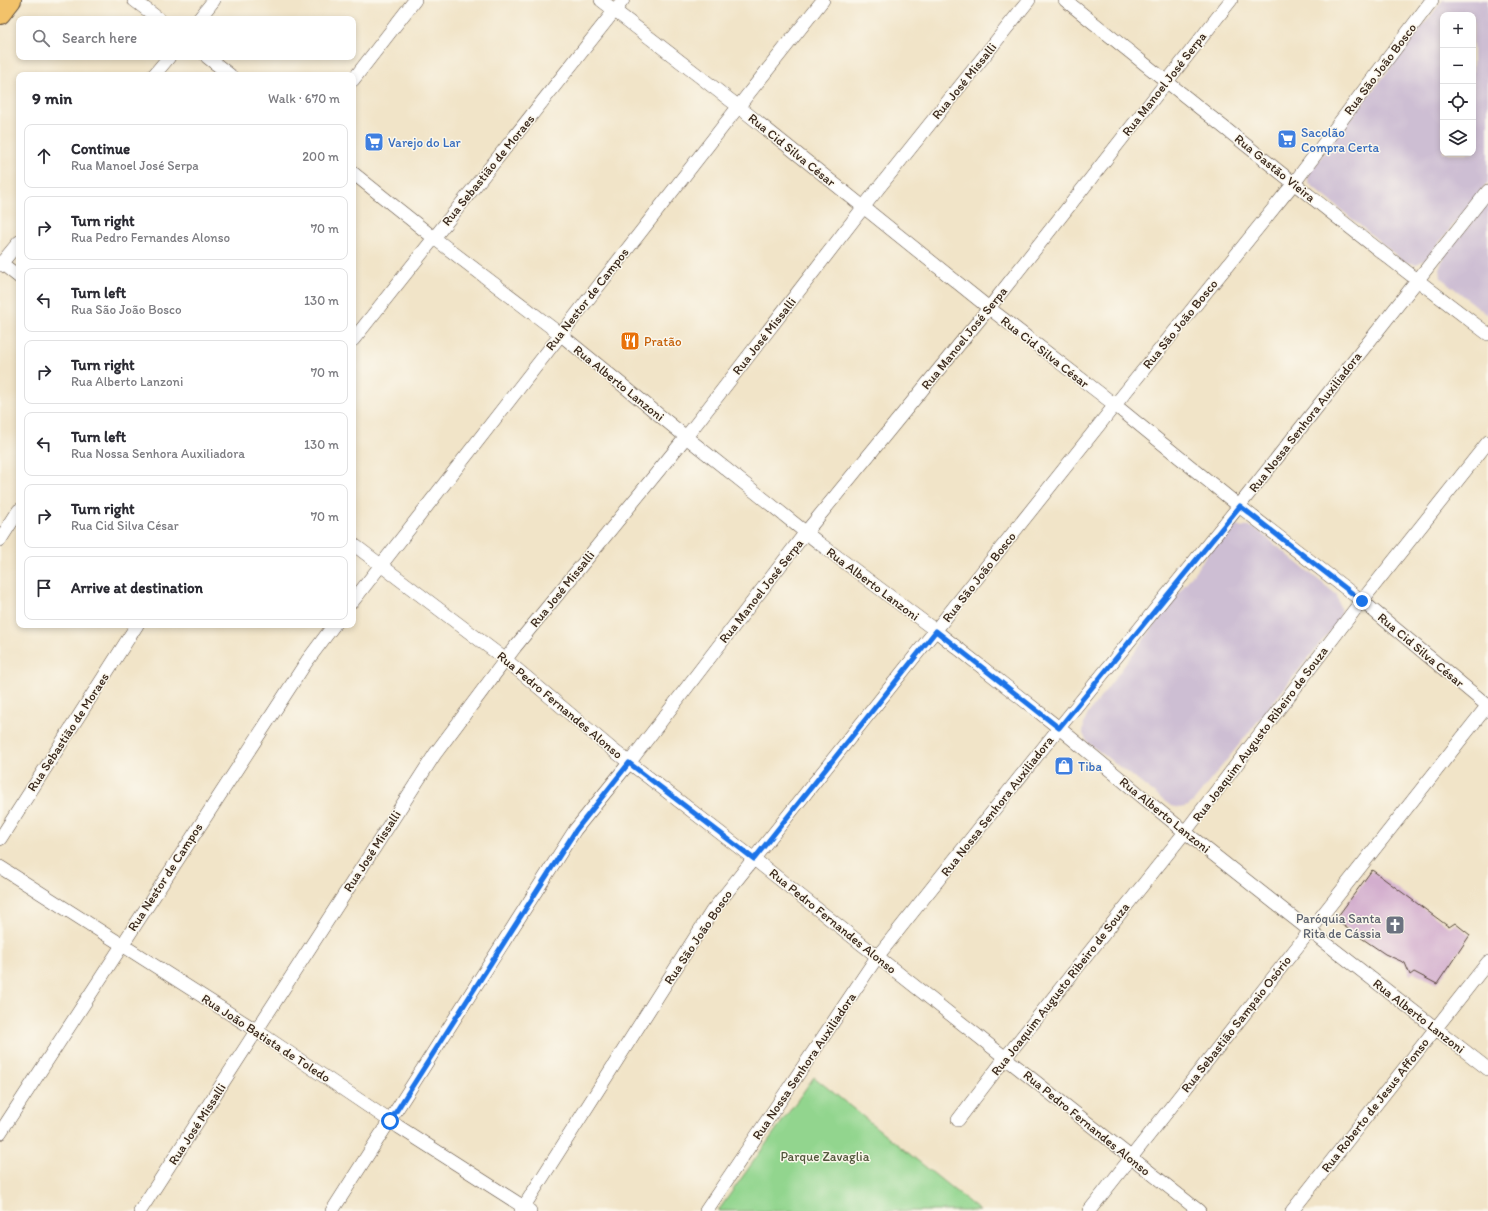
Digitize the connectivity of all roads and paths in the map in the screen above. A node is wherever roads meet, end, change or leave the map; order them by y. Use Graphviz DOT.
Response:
graph roads {
  1 [pos="12,0"];
  2 [pos="134,0"];
  3 [pos="214,0"];
  4 [pos="415,0"];
  5 [pos="601,0"];
  6 [pos="623,0"];
  7 [pos="823,0"];
  8 [pos="1029,0"];
  9 [pos="1065,0"];
  10 [pos="1231,0"];
  11 [pos="1432,0"];
  12 [pos="615,12"];
  13 [pos="0,14"];
  14 [pos="154,16"];
  15 [pos="201,16"];
  16 [pos="166,60"];
  17 [pos="211,60"];
  18 [pos="156,72"];
  19 [pos="226,72"];
  20 [pos="356,76"];
  21 [pos="1166,81"];
  22 [pos="739,107"];
  23 [pos="356,175"];
  24 [pos="1294,183"];
  25 [pos="1488,191"];
  26 [pos="864,207"];
  27 [pos="434,238"];
  28 [pos="16,245"];
  29 [pos="0,264"];
  30 [pos="16,275"];
  31 [pos="1417,280"];
  32 [pos="989,308"];
  33 [pos="560,334"];
  34 [pos="1488,334"];
  35 [pos="356,336"];
  36 [pos="1115,405"];
  37 [pos="686,437"];
  38 [pos="1488,442"];
  39 [pos="1240,506"];
  40 [pos="16,515"];
  41 [pos="806,532"];
  42 [pos="0,540"];
  43 [pos="356,546"];
  44 [pos="381,564"];
  45 [pos="356,597"];
  46 [pos="1362,601"];
  47 [pos="135,628"];
  48 [pos="332,628"];
  49 [pos="936,631"];
  50 [pos="506,660"];
  51 [pos="1488,705"];
  52 [pos="1059,728"];
  53 [pos="629,763"];
  54 [pos="1185,832"];
  55 [pos="0,839"];
  56 [pos="754,859"];
  57 [pos="0,867"];
  58 [pos="1309,930"];
  59 [pos="122,944"];
  60 [pos="878,957"];
  61 [pos="1488,962"];
  62 [pos="1435,1028"];
  63 [pos="257,1031"];
  64 [pos="1006,1057"];
  65 [pos="1488,1069"];
  66 [pos="958,1120"];
  67 [pos="390,1121"];
  68 [pos="0,1133"];
  69 [pos="1131,1159"];
  70 [pos="525,1210"];
  71 [pos="140,1211"];
  72 [pos="332,1211"];
  73 [pos="706,1211"];
  74 [pos="1089,1211"];
  75 [pos="1199,1211"];
  76 [pos="1292,1211"];
  1 -- 13 [label="main road"];
  2 -- 14 [label="street"];
  3 -- 15 [label="street"];
  4 -- 20 [label="street"];
  5 -- 12 [label="street, Rua Cid Silva César"];
  6 -- 12 [label="street, Rua Sebastião de Moraes"];
  7 -- 22 [label="street, Rua Nestor de Campos"];
  8 -- 26 [label="street, Rua José Missalli"];
  9 -- 21 [label="street, Rua Gastão Vieira"];
  10 -- 21 [label="street, Rua Manoel José Serpa"];
  11 -- 24 [label="street, Rua São João Bosco"];
  12 -- 22 [label="street, Rua Cid Silva César"];
  12 -- 27 [label="street, Rua Sebastião de Moraes"];
  16 -- 18 [label="street"];
  17 -- 19 [label="street"];
  21 -- 24 [label="street, Rua Gastão Vieira"];
  21 -- 32 [label="street, Rua Manoel José Serpa"];
  22 -- 26 [label="street, Rua Cid Silva César"];
  22 -- 33 [label="street, Rua Nestor de Campos"];
  23 -- 27 [label="street, Rua Alberto Lanzoni"];
  24 -- 31 [label="street, Rua Gastão Vieira"];
  24 -- 36 [label="street, Rua São João Bosco"];
  25 -- 31 [label="street, Rua Nossa Senhora Auxiliadora"];
  26 -- 32 [label="street, Rua Cid Silva César"];
  26 -- 37 [label="street, Rua José Missalli"];
  27 -- 33 [label="street, Rua Alberto Lanzoni"];
  27 -- 35 [label="street, Rua Sebastião de Moraes"];
  28 -- 29 [label="street"];
  29 -- 30 [label="street"];
  31 -- 34 [label="street, Rua Gastão Vieira"];
  31 -- 39 [label="street, Rua Nossa Senhora Auxiliadora"];
  32 -- 36 [label="street, Rua Cid Silva César"];
  32 -- 41 [label="street, Rua Manoel José Serpa"];
  33 -- 37 [label="street, Rua Alberto Lanzoni"];
  33 -- 44 [label="street, Rua Nestor de Campos"];
  36 -- 39 [label="street, Rua Cid Silva César"];
  36 -- 49 [label="street, Rua São João Bosco"];
  37 -- 41 [label="street, Rua Alberto Lanzoni"];
  37 -- 50 [label="street, Rua José Missalli"];
  38 -- 46 [label="street, Rua Joaquim Augusto Ribeiro de Souza"];
  39 -- 46 [label="street, Rua Cid Silva César"];
  39 -- 52 [label="street, Rua Nossa Senhora Auxiliadora"];
  40 -- 42 [label="street"];
  41 -- 49 [label="street, Rua Alberto Lanzoni"];
  41 -- 53 [label="street, Rua Manoel José Serpa"];
  43 -- 44 [label="street, Rua Pedro Fernandes Alonso"];
  44 -- 45 [label="street, Rua Nestor de Campos"];
  44 -- 50 [label="street, Rua Pedro Fernandes Alonso"];
  46 -- 51 [label="street, Rua Cid Silva César"];
  46 -- 54 [label="street, Rua Joaquim Augusto Ribeiro de Souza"];
  47 -- 55 [label="street, Rua Sebastião de Moraes"];
  48 -- 59 [label="street, Rua Nestor de Campos"];
  49 -- 52 [label="street, Rua Alberto Lanzoni"];
  49 -- 56 [label="street, Rua São João Bosco"];
  50 -- 53 [label="street, Rua Pedro Fernandes Alonso"];
  50 -- 63 [label="street, Rua José Missalli"];
  51 -- 58 [label="street, Rua Sebastião Sampaio Osório"];
  52 -- 54 [label="street, Rua Alberto Lanzoni"];
  52 -- 60 [label="street, Rua Nossa Senhora Auxiliadora"];
  53 -- 56 [label="street, Rua Pedro Fernandes Alonso"];
  53 -- 67 [label="street, Rua Manoel José Serpa"];
  54 -- 58 [label="street, Rua Alberto Lanzoni"];
  54 -- 64 [label="street, Rua Joaquim Augusto Ribeiro de Souza"];
  56 -- 60 [label="street, Rua Pedro Fernandes Alonso"];
  56 -- 70 [label="street, Rua São João Bosco"];
  57 -- 59 [label="street, Rua João Batista de Toledo"];
  58 -- 62 [label="street, Rua Alberto Lanzoni"];
  58 -- 69 [label="street, Rua Sebastião Sampaio Osório"];
  59 -- 63 [label="street, Rua João Batista de Toledo"];
  59 -- 68 [label="street, Rua Nestor de Campos"];
  60 -- 64 [label="street, Rua Pedro Fernandes Alonso"];
  60 -- 73 [label="street, Rua Nossa Senhora Auxiliadora"];
  61 -- 62 [label="street, Rua Roberto de Jesus Affonso"];
  62 -- 65 [label="street, Rua Alberto Lanzoni"];
  62 -- 76 [label="street, Rua Roberto de Jesus Affonso"];
  63 -- 67 [label="street, Rua João Batista de Toledo"];
  63 -- 71 [label="street, Rua José Missalli"];
  64 -- 66 [label="street, Rua Joaquim Augusto Ribeiro de Souza"];
  64 -- 69 [label="street, Rua Pedro Fernandes Alonso"];
  67 -- 70 [label="street, Rua João Batista de Toledo"];
  67 -- 72 [label="street, Rua Manoel José Serpa"];
  69 -- 74 [label="street, Rua Sebastião Sampaio Osório"];
  69 -- 75 [label="street, Rua Pedro Fernandes Alonso"];
}
